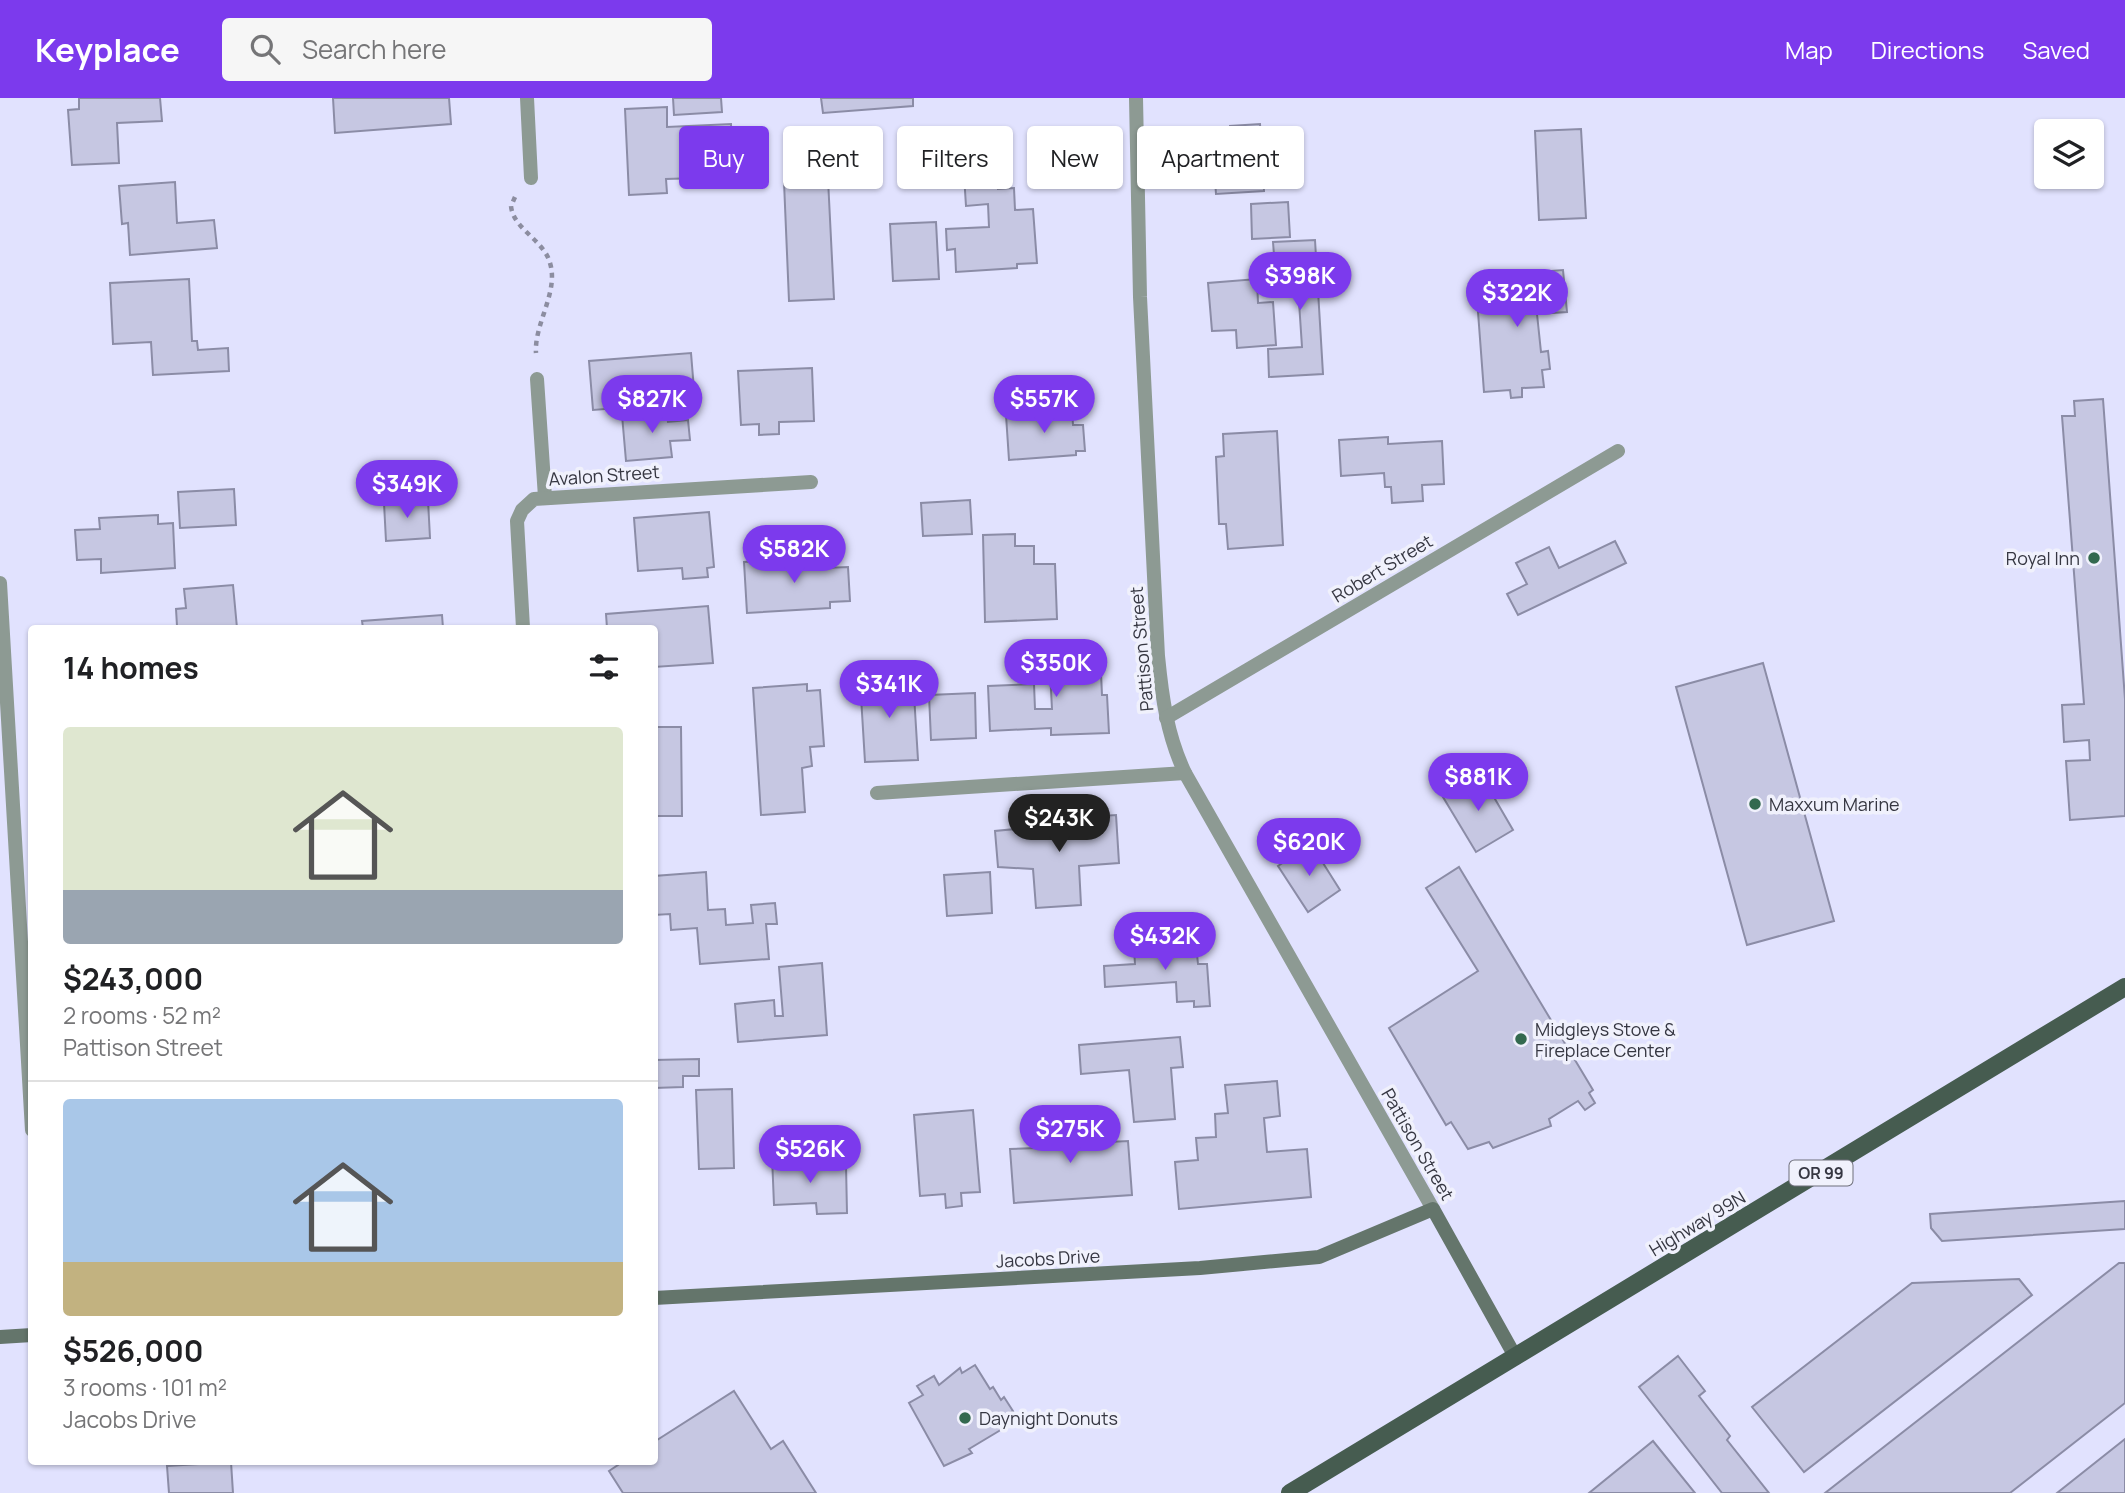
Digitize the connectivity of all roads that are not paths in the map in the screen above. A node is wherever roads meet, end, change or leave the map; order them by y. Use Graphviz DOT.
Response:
graph roads {
  1 [pos="527,98"];
  2 [pos="1136,98"];
  3 [pos="531,178"];
  4 [pos="537,379"];
  5 [pos="1618,451"];
  6 [pos="811,482"];
  7 [pos="545,497"];
  8 [pos="0,583"];
  9 [pos="523,625"];
  10 [pos="2,658"];
  11 [pos="1166,718"];
  12 [pos="1185,773"];
  13 [pos="877,793"];
  14 [pos="2125,987"];
  15 [pos="28,1067"];
  16 [pos="1433,1209"];
  17 [pos="658,1298"];
  18 [pos="28,1335"];
  19 [pos="0,1336"];
  20 [pos="1516,1358"];
  21 [pos="1290,1493"];
  1 -- 3 [label="street"];
  2 -- 11 [label="street, Pattison Street"];
  4 -- 7 [label="street"];
  5 -- 11 [label="street, Robert Street"];
  6 -- 7 [label="street, Avalon Street"];
  7 -- 9 [label="street, Avalon Street"];
  8 -- 10 [label="street"];
  10 -- 15 [label="street"];
  11 -- 12 [label="street, Pattison Street"];
  12 -- 13 [label="street"];
  12 -- 16 [label="street, Pattison Street"];
  14 -- 20 [label="main road, Highway 99N / OR 99"];
  16 -- 17 [label="street, Jacobs Drive"];
  16 -- 20 [label="street, Pattison Street"];
  18 -- 19 [label="street"];
  20 -- 21 [label="main road, Highway 99N / OR 99"];
}
